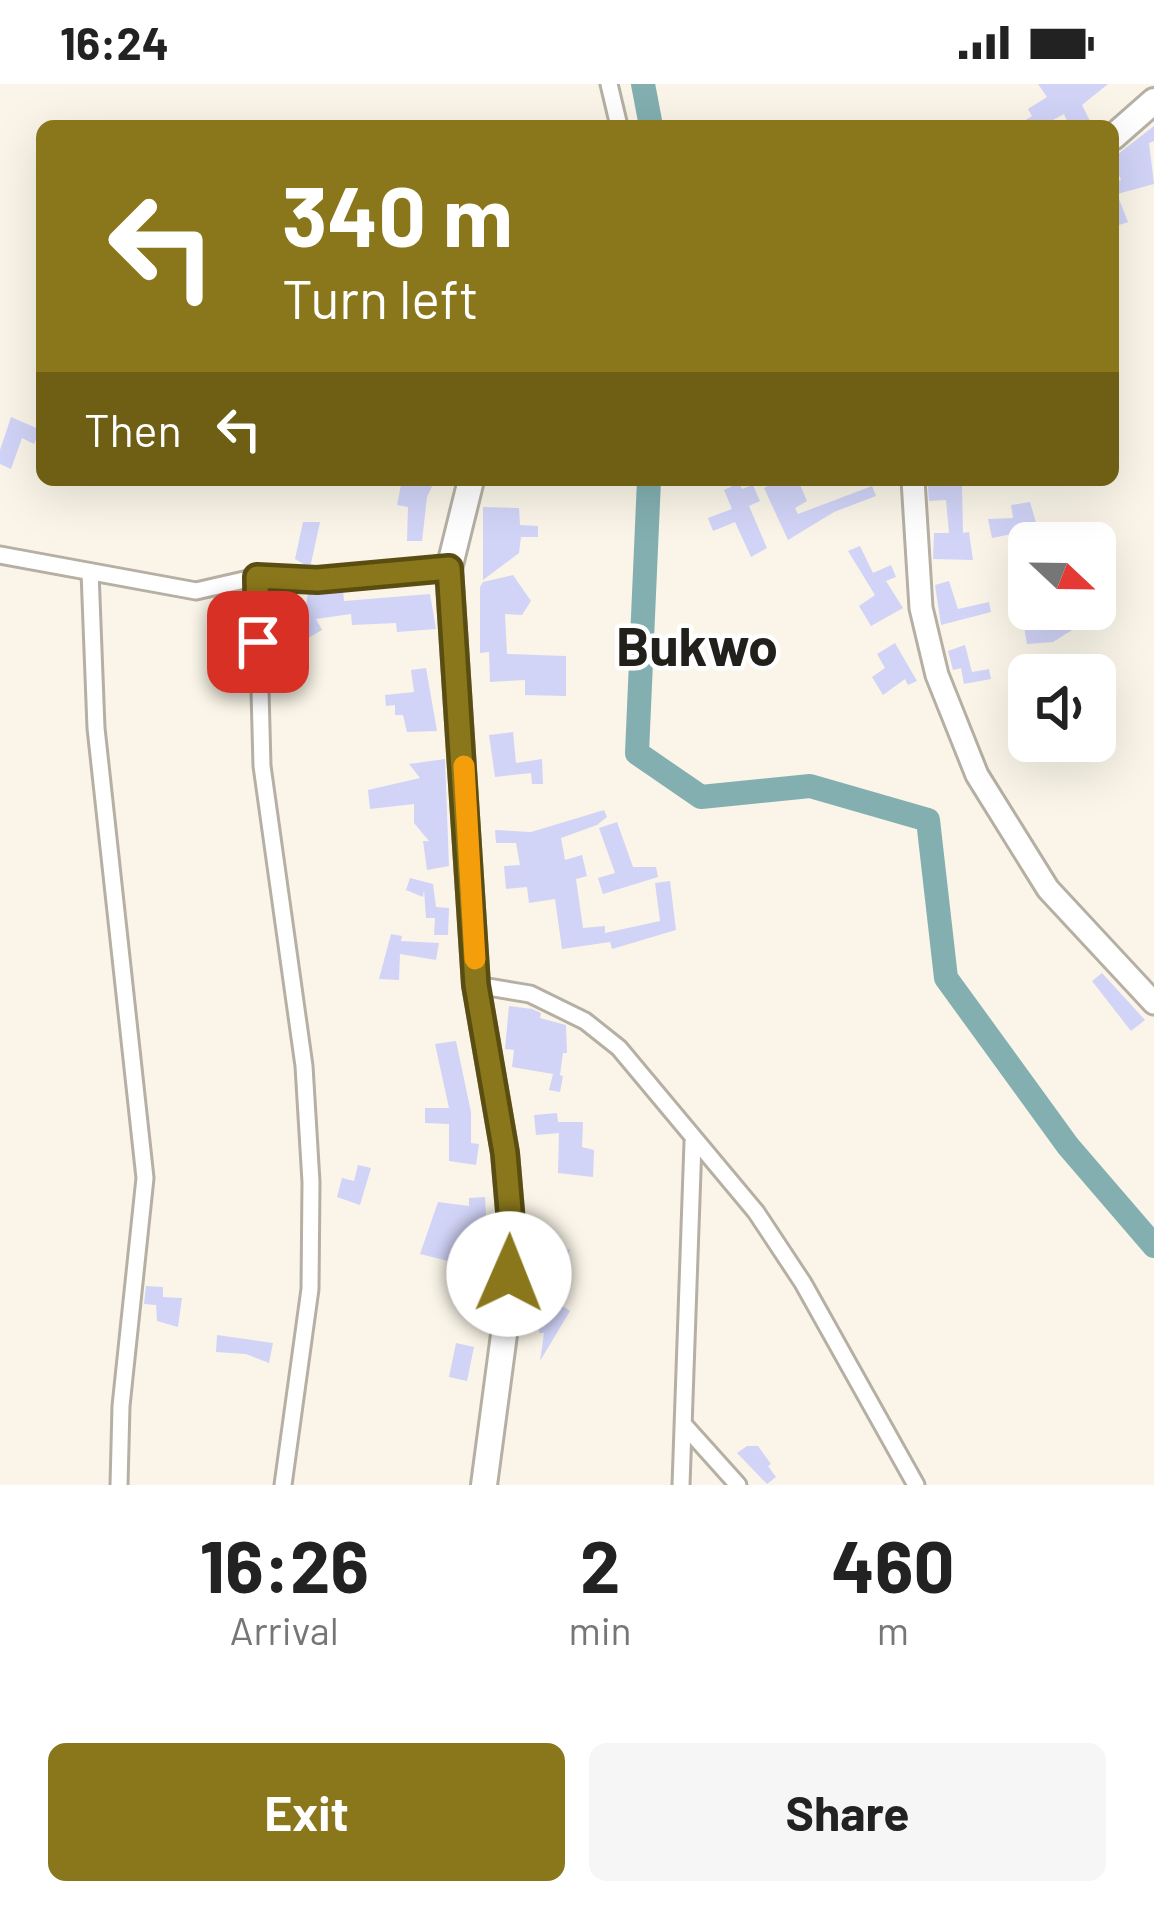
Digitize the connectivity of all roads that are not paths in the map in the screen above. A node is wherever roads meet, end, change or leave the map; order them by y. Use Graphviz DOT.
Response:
graph roads {
  1 [pos="609,84"];
  2 [pos="1154,100"];
  3 [pos="618,120"];
  4 [pos="1119,132"];
  5 [pos="470,486"];
  6 [pos="914,486"];
  7 [pos="0,555"];
  8 [pos="449,568"];
  9 [pos="90,572"];
  10 [pos="257,577"];
  11 [pos="476,985"];
  12 [pos="1154,1003"];
  13 [pos="693,1142"];
  14 [pos="685,1426"];
  15 [pos="119,1485"];
  16 [pos="283,1485"];
  17 [pos="484,1485"];
  18 [pos="681,1485"];
  19 [pos="738,1485"];
  20 [pos="916,1485"];
  1 -- 3 [label="street"];
  2 -- 4 [label="main road"];
  5 -- 8 [label="main road"];
  6 -- 12 [label="main road"];
  7 -- 9 [label="street"];
  8 -- 10 [label="street"];
  8 -- 11 [label="main road"];
  9 -- 10 [label="street"];
  9 -- 15 [label="street"];
  10 -- 16 [label="street"];
  11 -- 13 [label="street"];
  11 -- 17 [label="main road"];
  13 -- 14 [label="street"];
  13 -- 20 [label="street"];
  14 -- 18 [label="street"];
  14 -- 19 [label="street"];
}
